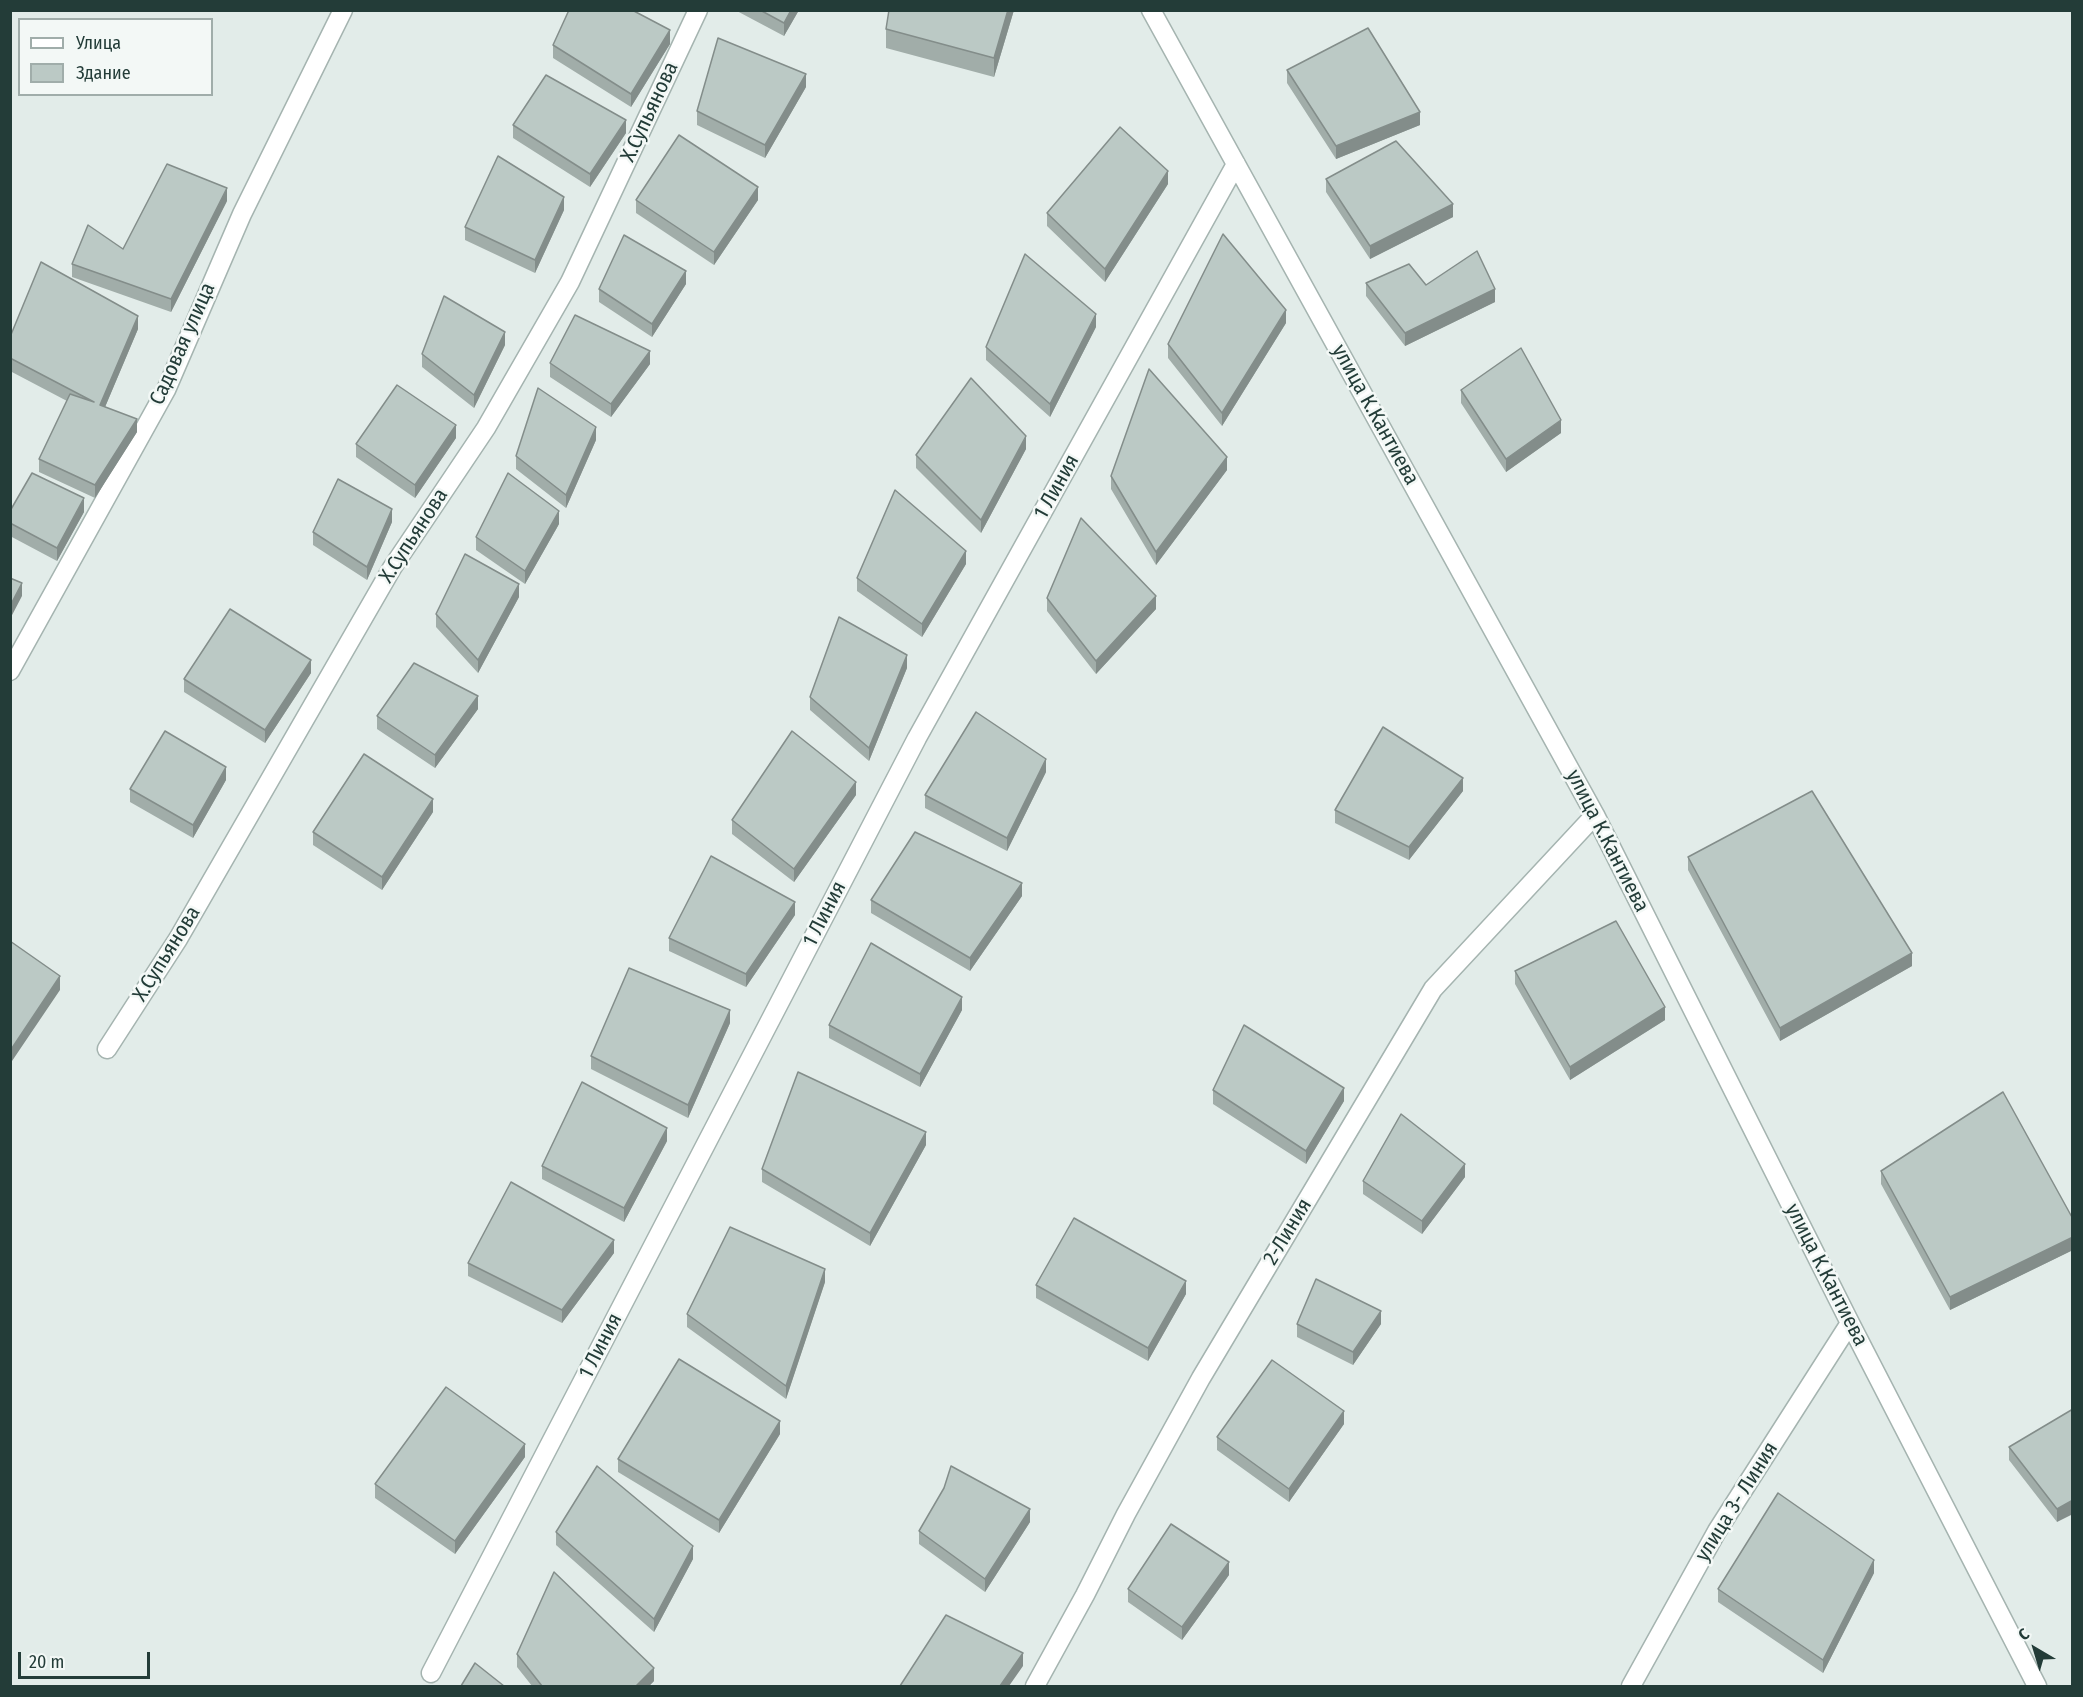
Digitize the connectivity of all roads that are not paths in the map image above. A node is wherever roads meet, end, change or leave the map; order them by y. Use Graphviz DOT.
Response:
graph roads {
  1 [pos="343,10"];
  2 [pos="698,10"];
  3 [pos="1151,10"];
  4 [pos="1236,164"];
  5 [pos="10,671"];
  6 [pos="1595,815"];
  7 [pos="107,1049"];
  8 [pos="1850,1323"];
  9 [pos="431,1673"];
  10 [pos="1035,1686"];
  11 [pos="1631,1686"];
  12 [pos="2037,1686"];
  1 -- 5 [label="street, Садовая улица"];
  2 -- 7 [label="street, Х.Супьянова"];
  3 -- 4 [label="street, улица К.Кантиева"];
  4 -- 6 [label="street, улица К.Кантиева"];
  4 -- 9 [label="street, 1 Линия"];
  6 -- 8 [label="street, улица К.Кантиева"];
  6 -- 10 [label="street, 2-Линия"];
  8 -- 11 [label="street, улица 3- Линия"];
  8 -- 12 [label="street, улица К.Кантиева"];
}
